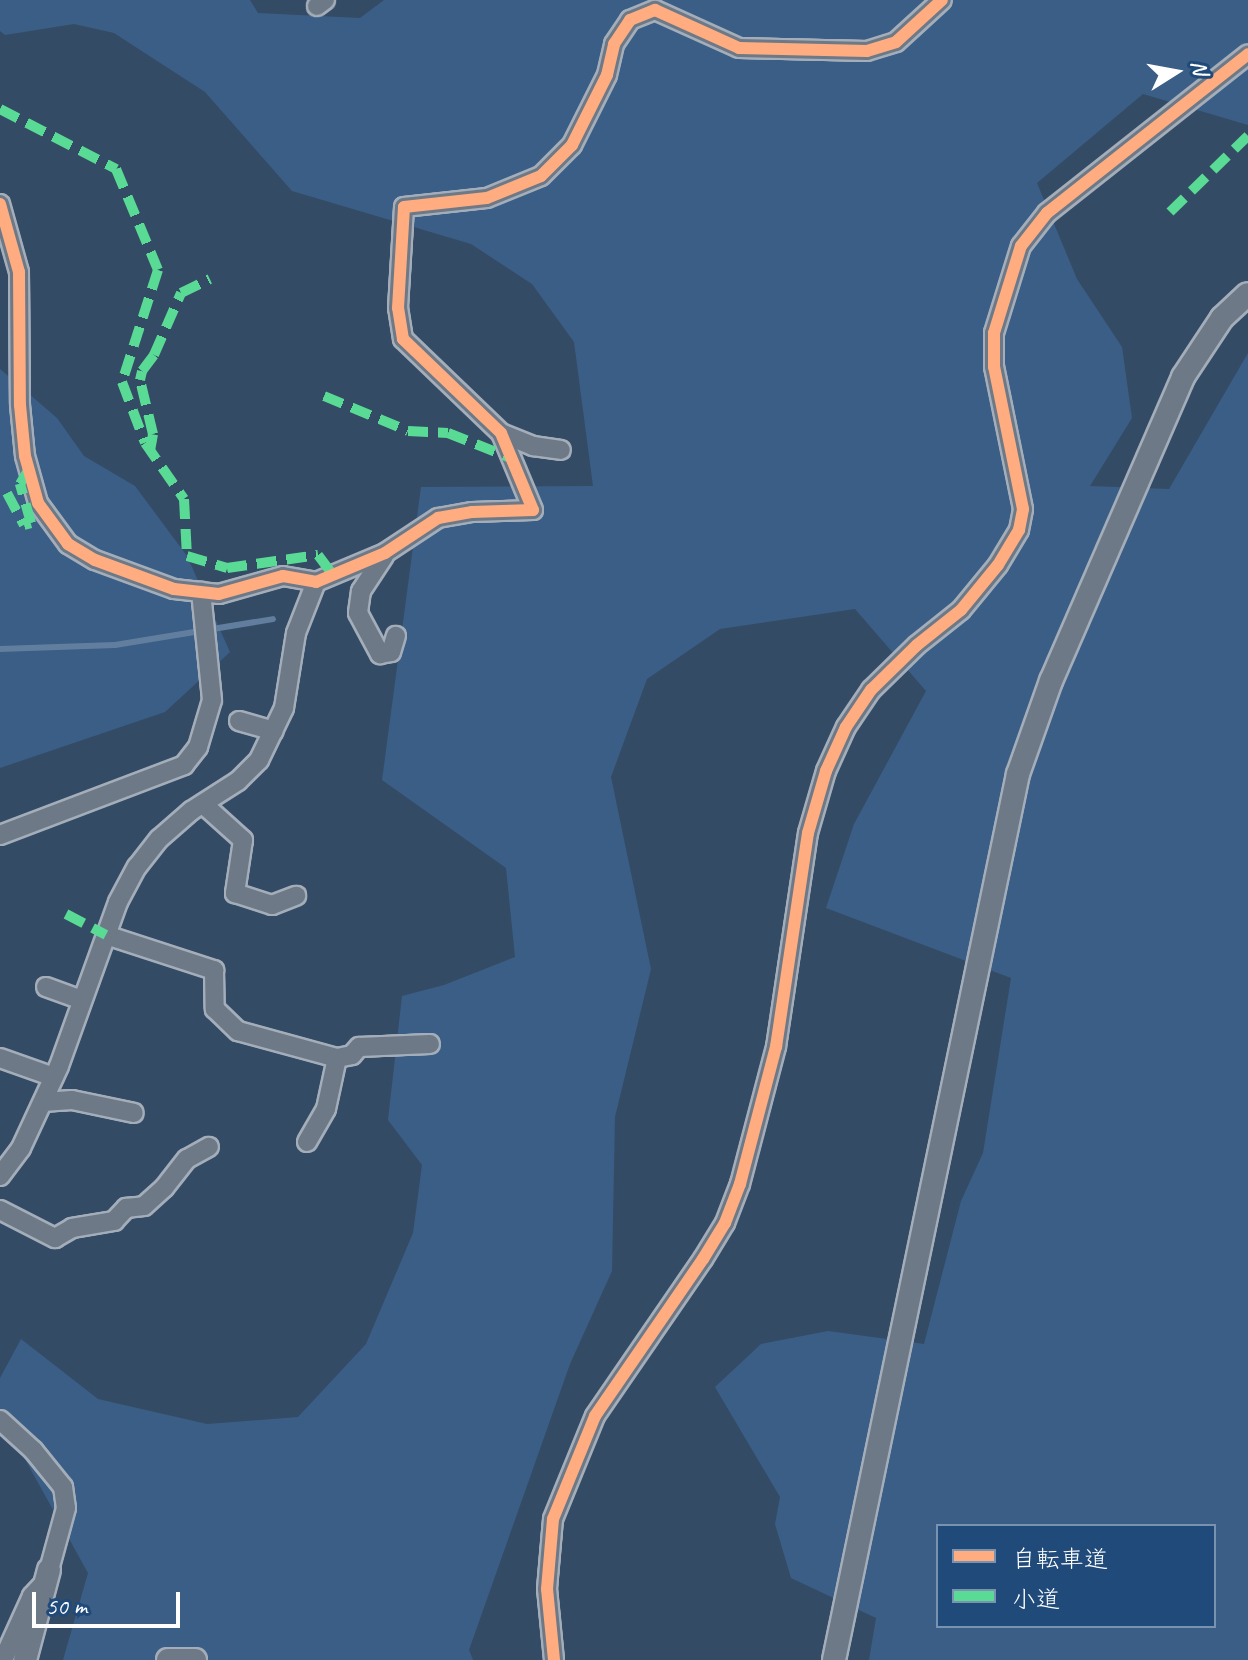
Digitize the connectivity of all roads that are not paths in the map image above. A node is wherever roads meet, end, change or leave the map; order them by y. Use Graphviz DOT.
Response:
graph roads {
  1 [pos="942,0"];
  2 [pos="1248,54"];
  3 [pos="0,204"];
  4 [pos="1248,294"];
  5 [pos="501,433"];
  6 [pos="561,450"];
  7 [pos="385,553"];
  8 [pos="316,582"];
  9 [pos="201,592"];
  10 [pos="396,636"];
  11 [pos="239,721"];
  12 [pos="274,731"];
  13 [pos="203,804"];
  14 [pos="0,835"];
  15 [pos="296,896"];
  16 [pos="106,935"];
  17 [pos="46,987"];
  18 [pos="81,1000"];
  19 [pos="430,1044"];
  20 [pos="0,1058"];
  21 [pos="337,1058"];
  22 [pos="54,1077"];
  23 [pos="43,1102"];
  24 [pos="134,1113"];
  25 [pos="307,1142"];
  26 [pos="209,1147"];
  27 [pos="0,1176"];
  28 [pos="0,1210"];
  29 [pos="3,1419"];
  30 [pos="47,1576"];
  31 [pos="3,1660"];
  32 [pos="25,1660"];
  33 [pos="168,1660"];
  34 [pos="195,1660"];
  35 [pos="554,1660"];
  36 [pos="834,1660"];
  1 -- 5 [label="street"];
  2 -- 35 [label="street"];
  3 -- 9 [label="street"];
  4 -- 36 [label="street"];
  5 -- 6 [label="street"];
  5 -- 7 [label="street"];
  7 -- 8 [label="street"];
  7 -- 10 [label="street"];
  8 -- 9 [label="street"];
  8 -- 12 [label="street"];
  9 -- 14 [label="street"];
  11 -- 12 [label="street"];
  12 -- 13 [label="street"];
  13 -- 15 [label="street"];
  13 -- 16 [label="street"];
  16 -- 18 [label="street"];
  16 -- 21 [label="street"];
  17 -- 18 [label="street"];
  18 -- 22 [label="street"];
  19 -- 21 [label="street"];
  20 -- 22 [label="street"];
  21 -- 25 [label="street"];
  22 -- 23 [label="street"];
  23 -- 24 [label="street"];
  23 -- 27 [label="street"];
  26 -- 28 [label="street"];
  29 -- 30 [label="street"];
  30 -- 31 [label="street"];
  30 -- 32 [label="street"];
  33 -- 34 [label="street"];
}
